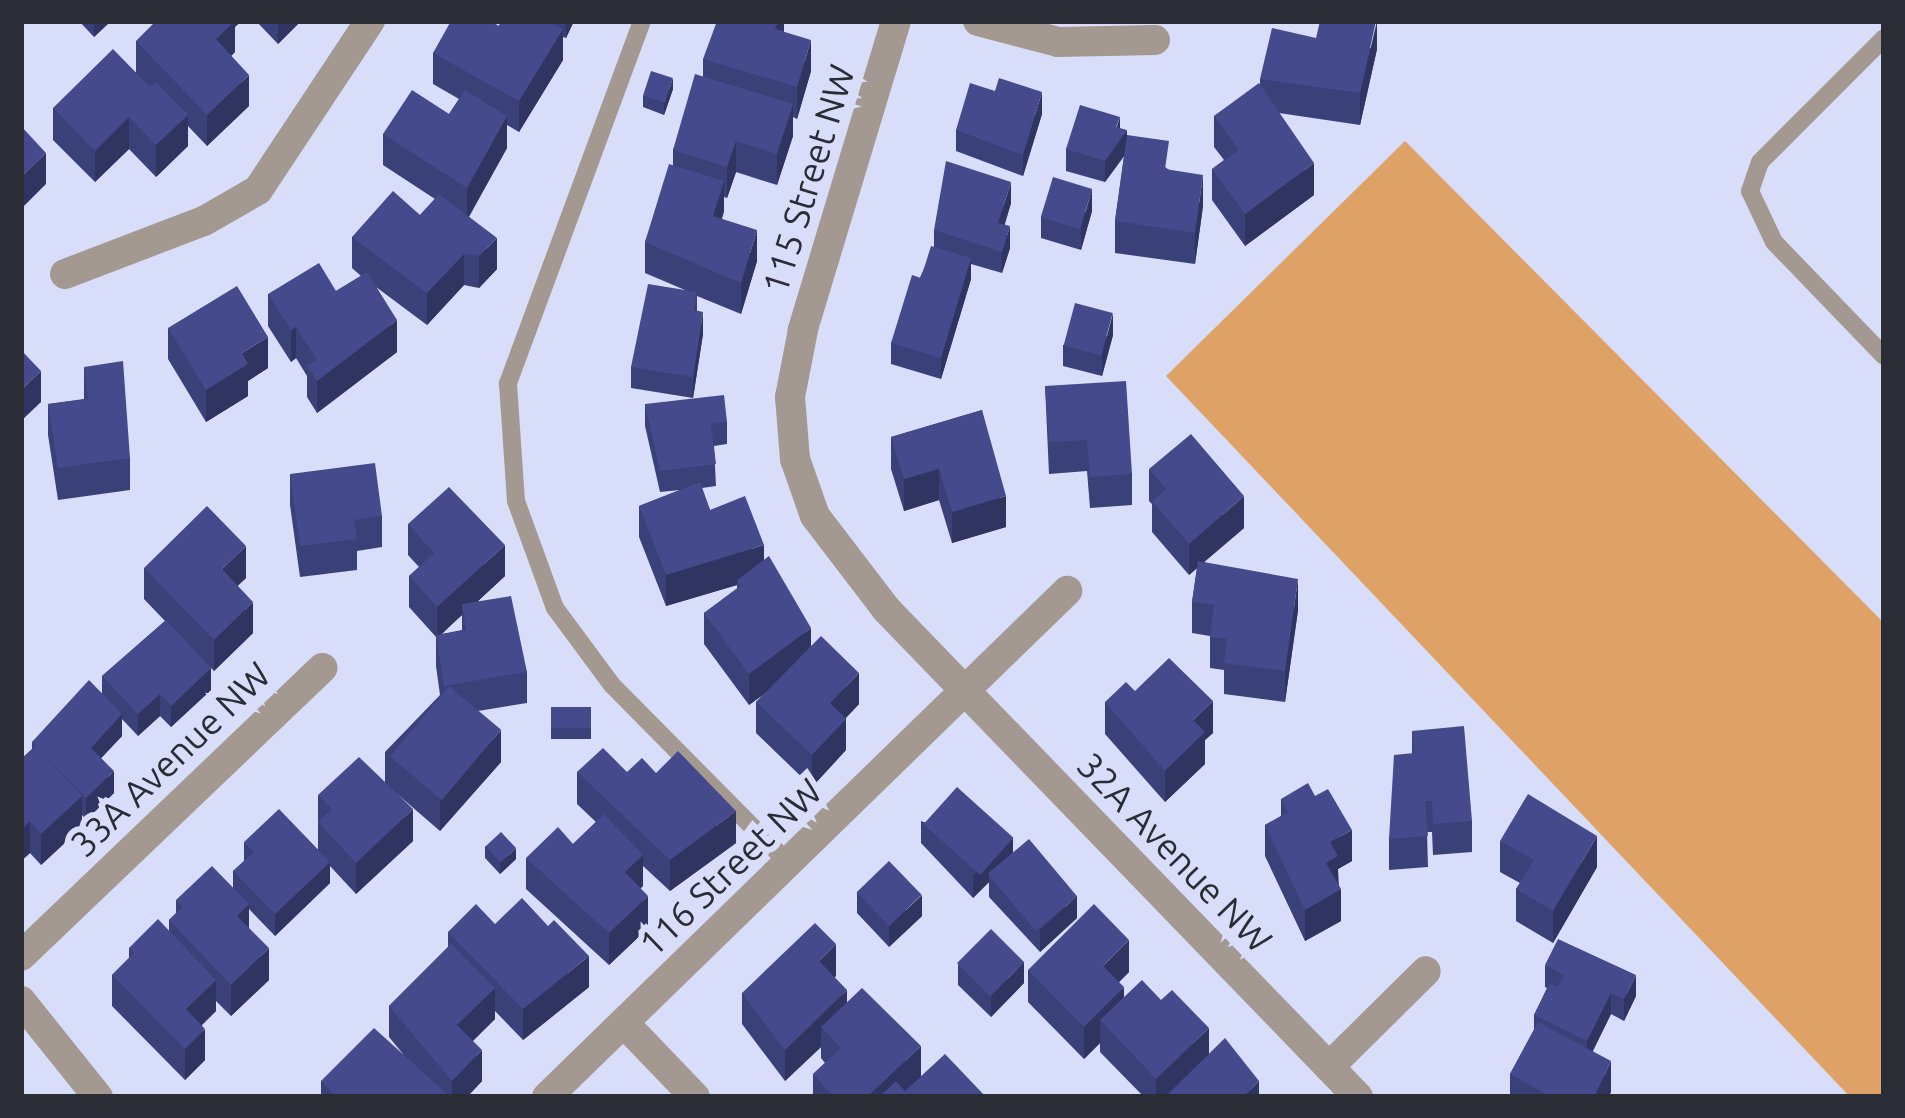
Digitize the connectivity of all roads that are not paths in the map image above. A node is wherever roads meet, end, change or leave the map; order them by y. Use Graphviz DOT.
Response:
graph roads {
  1 [pos="370,21"];
  2 [pos="642,21"];
  3 [pos="896,21"];
  4 [pos="978,21"];
  5 [pos="1884,38"];
  6 [pos="1155,40"];
  7 [pos="65,274"];
  8 [pos="1884,356"];
  9 [pos="797,360"];
  10 [pos="1067,591"];
  11 [pos="322,668"];
  12 [pos="965,690"];
  13 [pos="789,864"];
  14 [pos="21,956"];
  15 [pos="1426,970"];
  16 [pos="21,1001"];
  17 [pos="625,1024"];
  18 [pos="1329,1067"];
  19 [pos="98,1097"];
  20 [pos="547,1097"];
  21 [pos="695,1097"];
  22 [pos="1358,1097"];
  1 -- 7 [label="street"];
  2 -- 13 [label="lane"];
  3 -- 9 [label="street, 115 Street NW"];
  4 -- 6 [label="street"];
  5 -- 8 [label="lane"];
  9 -- 12 [label="street, 32A Avenue NW"];
  10 -- 12 [label="street"];
  11 -- 14 [label="street, 33A Avenue NW"];
  12 -- 13 [label="street, 116 Street NW"];
  12 -- 18 [label="street, 32A Avenue NW"];
  13 -- 17 [label="street, 116 Street NW"];
  15 -- 18 [label="street"];
  16 -- 19 [label="street"];
  17 -- 20 [label="street, 116 Street NW"];
  17 -- 21 [label="street"];
  18 -- 22 [label="street, 32A Avenue NW"];
}
